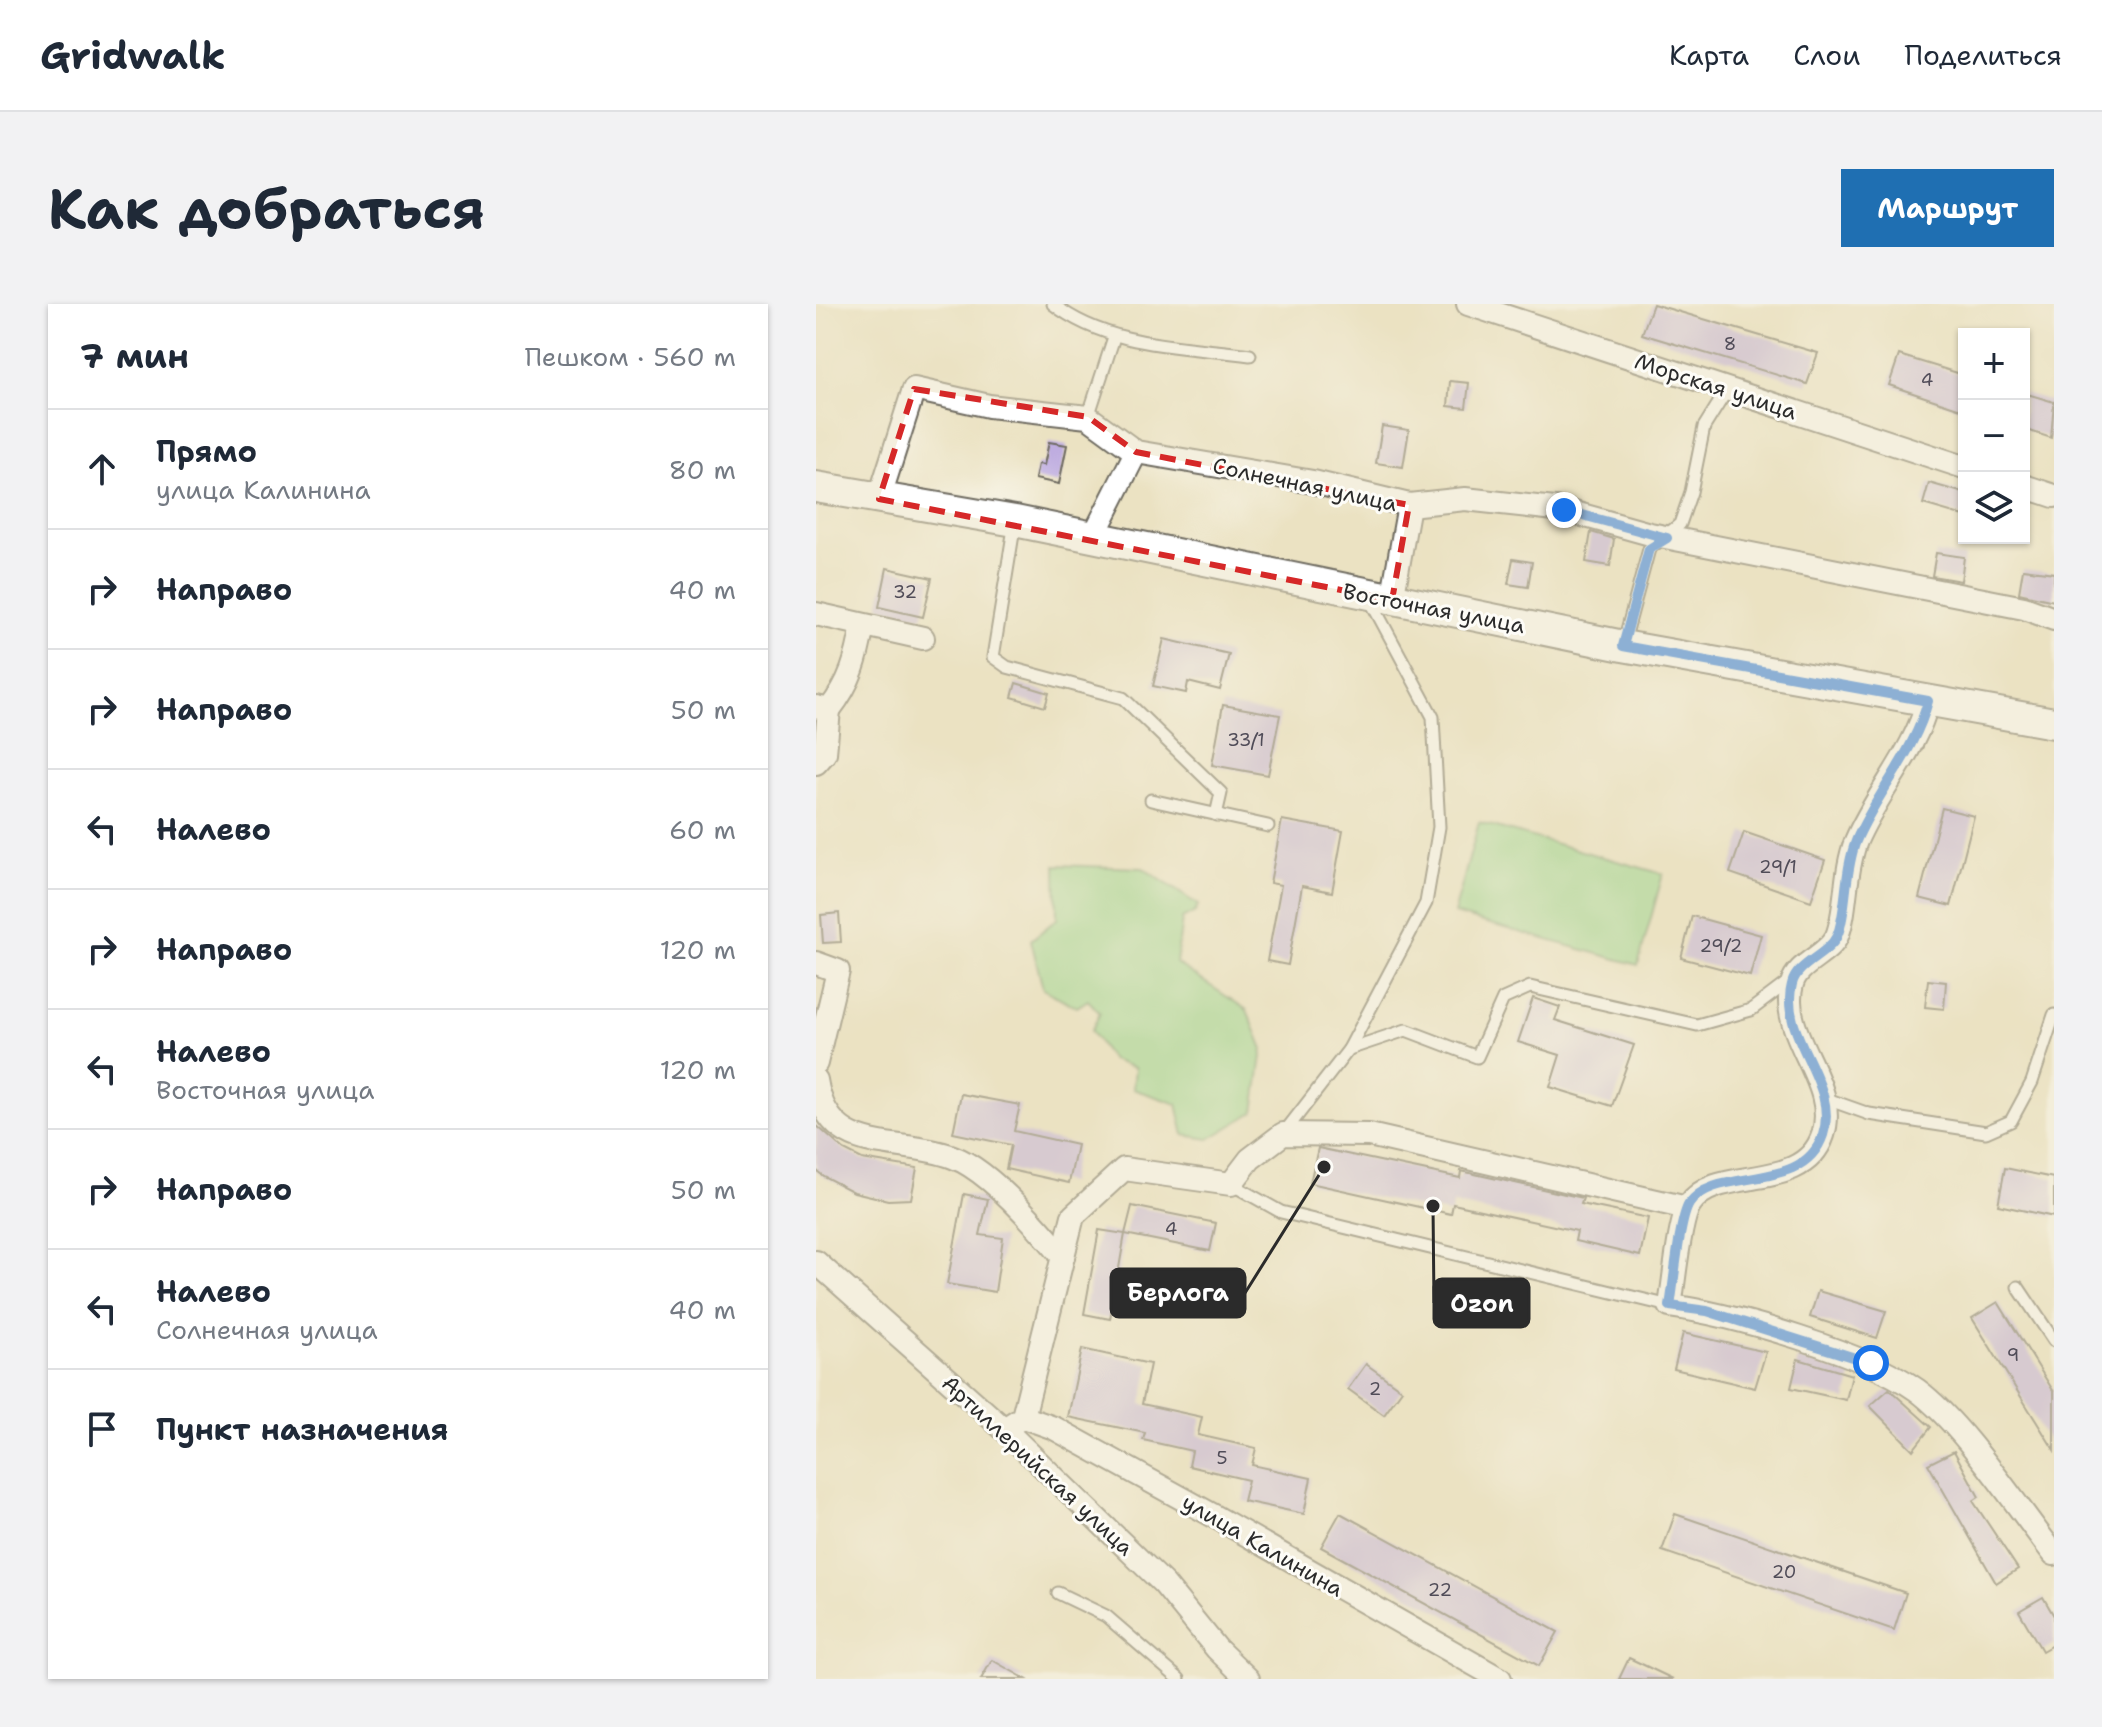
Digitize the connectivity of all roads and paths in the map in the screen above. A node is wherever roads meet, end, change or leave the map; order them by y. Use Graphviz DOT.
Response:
graph roads {
  1 [pos="1053,304"];
  2 [pos="1468,304"];
  3 [pos="1114,337"];
  4 [pos="1250,355"];
  5 [pos="1727,390"];
  6 [pos="1088,417"];
  7 [pos="1136,452"];
  8 [pos="1958,465"];
  9 [pos="816,487"];
  10 [pos="2030,488"];
  11 [pos="2054,496"];
  12 [pos="879,499"];
  13 [pos="1409,505"];
  14 [pos="1015,521"];
  15 [pos="1093,537"];
  16 [pos="1667,538"];
  17 [pos="1379,597"];
  18 [pos="816,614"];
  19 [pos="2054,619"];
  20 [pos="863,625"];
  21 [pos="923,638"];
  22 [pos="1623,646"];
  23 [pos="1928,701"];
  24 [pos="822,708"];
  25 [pos="2054,723"];
  26 [pos="816,763"];
  27 [pos="1151,800"];
  28 [pos="1216,815"];
  29 [pos="1268,826"];
  30 [pos="816,963"];
  31 [pos="1792,979"];
  32 [pos="2054,1015"];
  33 [pos="1349,1049"];
  34 [pos="816,1063"];
  35 [pos="816,1080"];
  36 [pos="1824,1098"];
  37 [pos="1283,1134"];
  38 [pos="1231,1184"];
  39 [pos="1687,1208"];
  40 [pos="1063,1257"];
  41 [pos="816,1262"];
  42 [pos="2018,1287"];
  43 [pos="1670,1306"];
  44 [pos="2054,1341"];
  45 [pos="1013,1423"];
  46 [pos="2054,1554"];
  47 [pos="1058,1593"];
  48 [pos="1179,1679"];
  49 [pos="1248,1679"];
  50 [pos="1500,1679"];
  1 -- 3 [label="lane"];
  2 -- 5 [label="street, Морская улица"];
  3 -- 4 [label="lane"];
  3 -- 6 [label="lane"];
  5 -- 8 [label="street, Морская улица"];
  5 -- 16 [label="lane"];
  6 -- 7 [label="street, Солнечная улица"];
  6 -- 12 [label="street, Солнечная улица"];
  7 -- 13 [label="street, Солнечная улица"];
  7 -- 15 [label="street"];
  9 -- 12 [label="street, Восточная улица"];
  10 -- 11 [label="street"];
  12 -- 14 [label="street, Восточная улица"];
  13 -- 16 [label="street, Солнечная улица"];
  13 -- 17 [label="street"];
  14 -- 15 [label="street, Восточная улица"];
  14 -- 28 [label="lane"];
  15 -- 17 [label="street, Восточная улица"];
  16 -- 19 [label="street, Солнечная улица"];
  16 -- 22 [label="lane"];
  17 -- 22 [label="street, Восточная улица"];
  17 -- 33 [label="lane"];
  18 -- 20 [label="street"];
  20 -- 21 [label="street"];
  20 -- 24 [label="street"];
  22 -- 23 [label="street, Восточная улица"];
  23 -- 25 [label="street, Восточная улица"];
  23 -- 31 [label="street"];
  24 -- 26 [label="street"];
  27 -- 28 [label="lane"];
  28 -- 29 [label="lane"];
  30 -- 34 [label="street"];
  31 -- 33 [label="lane"];
  31 -- 36 [label="street"];
  32 -- 36 [label="lane"];
  33 -- 37 [label="lane"];
  35 -- 40 [label="street"];
  36 -- 39 [label="street"];
  37 -- 38 [label="street"];
  37 -- 39 [label="street"];
  38 -- 40 [label="street"];
  38 -- 43 [label="lane"];
  39 -- 43 [label="street"];
  40 -- 45 [label="street"];
  41 -- 45 [label="street, Артиллерийская улица"];
  42 -- 44 [label="lane"];
  43 -- 46 [label="street"];
  45 -- 49 [label="street, Артиллерийская улица"];
  45 -- 50 [label="street, улица Калинина"];
  47 -- 48 [label="lane"];
}
